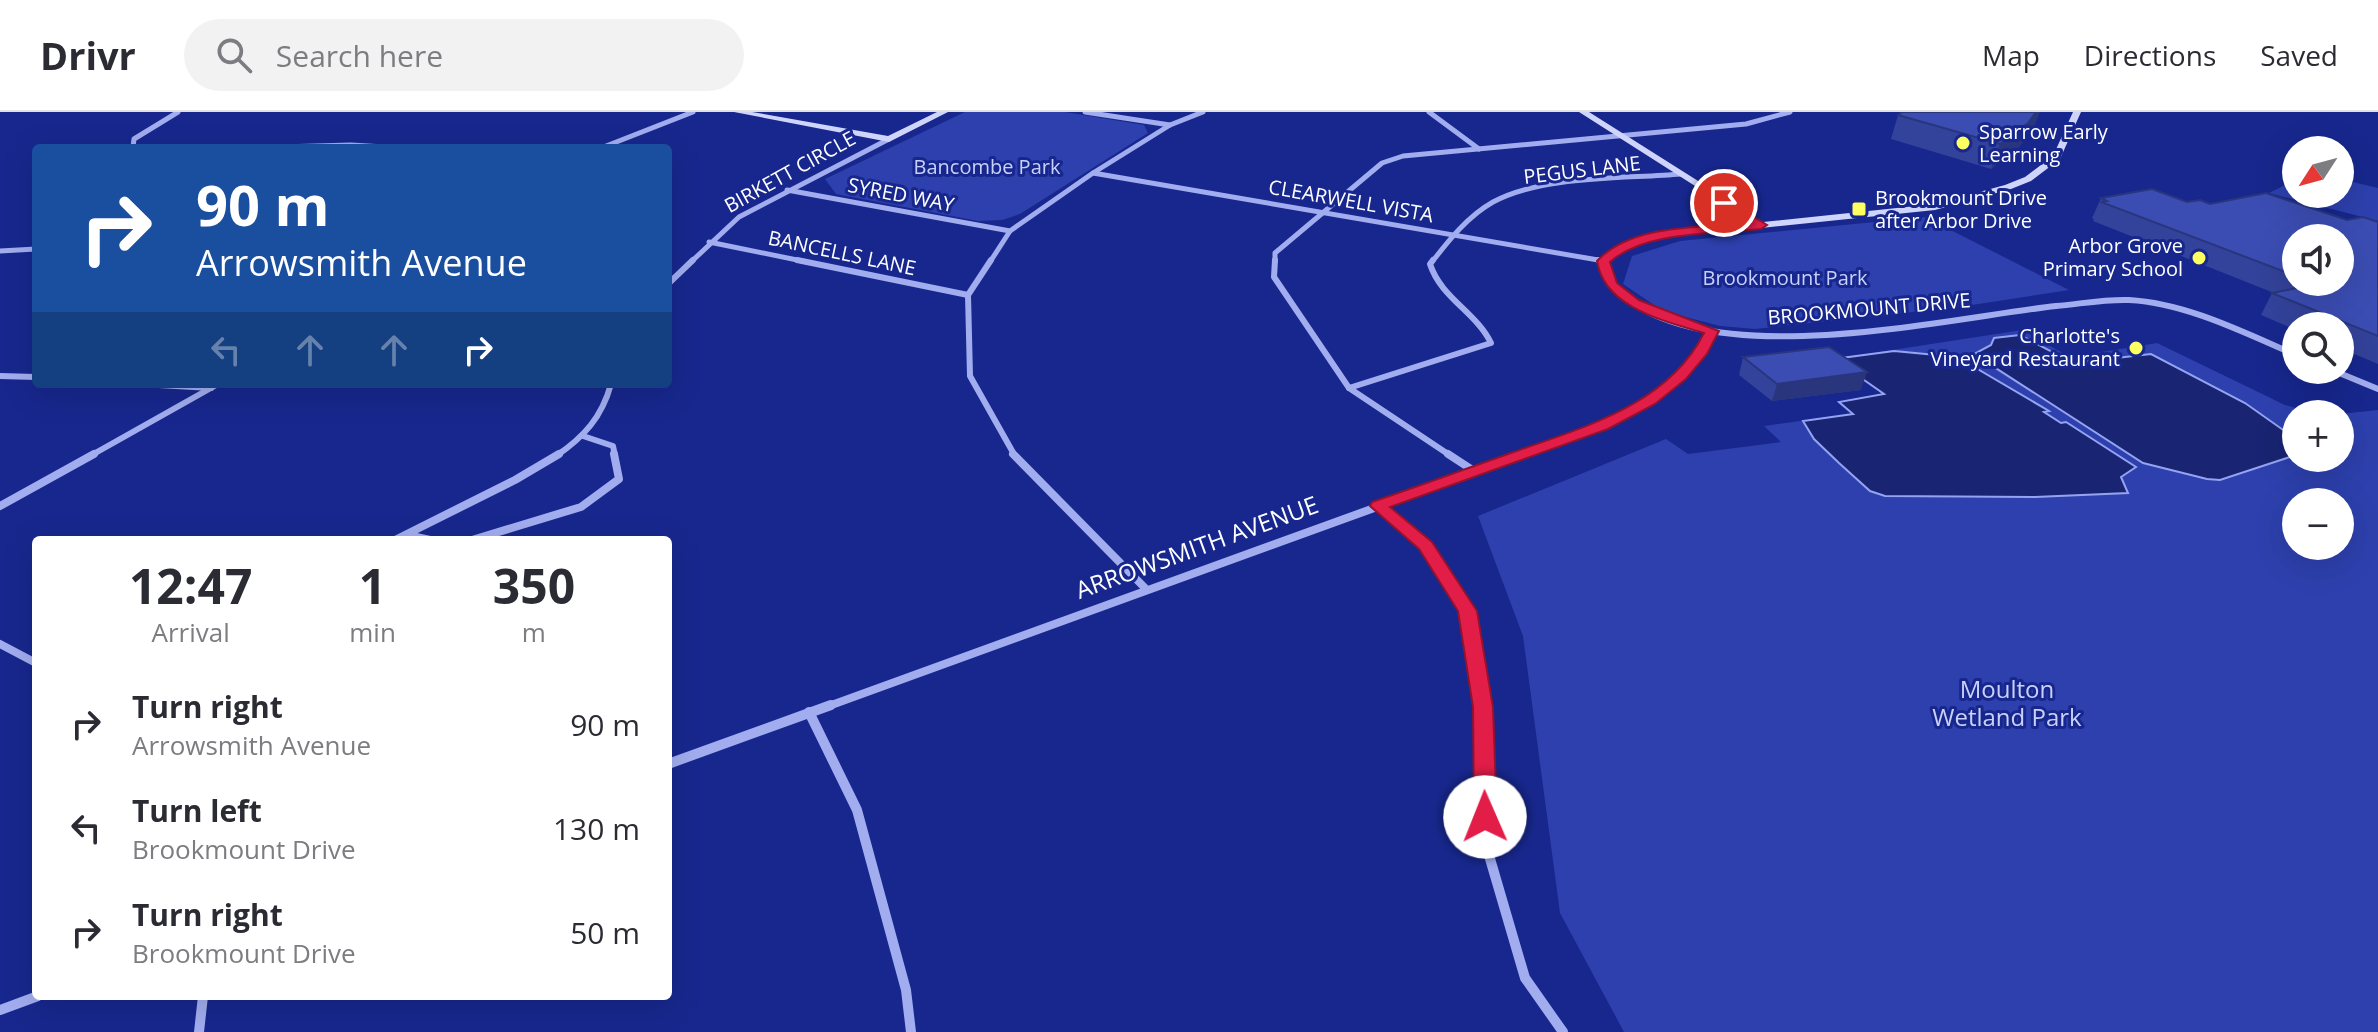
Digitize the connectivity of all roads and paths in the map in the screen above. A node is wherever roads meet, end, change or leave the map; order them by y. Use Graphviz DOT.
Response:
graph roads {
  1 [pos="178,112"];
  2 [pos="693,112"];
  3 [pos="738,112"];
  4 [pos="944,112"];
  5 [pos="1085,112"];
  6 [pos="1203,112"];
  7 [pos="1429,112"];
  8 [pos="1583,112"];
  9 [pos="1790,112"];
  10 [pos="2077,112"];
  11 [pos="1170,125"];
  12 [pos="1622,136"];
  13 [pos="889,139"];
  14 [pos="134,144"];
  15 [pos="611,144"];
  16 [pos="1480,149"];
  17 [pos="1093,173"];
  18 [pos="1681,174"];
  19 [pos="787,190"];
  20 [pos="1324,213"];
  21 [pos="1761,225"];
  22 [pos="1010,231"];
  23 [pos="1454,235"];
  24 [pos="709,242"];
  25 [pos="32,249"];
  26 [pos="0,251"];
  27 [pos="1604,261"];
  28 [pos="672,280"];
  29 [pos="968,295"];
  30 [pos="1712,331"];
  31 [pos="2282,349"];
  32 [pos="0,376"];
  33 [pos="32,377"];
  34 [pos="2354,379"];
  35 [pos="211,388"];
  36 [pos="610,388"];
  37 [pos="1349,388"];
  38 [pos="2378,389"];
  39 [pos="583,436"];
  40 [pos="1474,471"];
  41 [pos="0,506"];
  42 [pos="1378,506"];
  43 [pos="406,535"];
  44 [pos="411,536"];
  45 [pos="485,536"];
  46 [pos="1146,589"];
  47 [pos="0,644"];
  48 [pos="32,661"];
  49 [pos="809,712"];
  50 [pos="672,763"];
  51 [pos="32,998"];
  52 [pos="203,1000"];
  53 [pos="0,1010"];
  54 [pos="199,1032"];
  55 [pos="911,1032"];
  56 [pos="1563,1032"];
  1 -- 14 [label="street"];
  2 -- 15 [label="street"];
  3 -- 13 [label="street"];
  4 -- 13 [label="street, BIRKETT CIRCLE"];
  5 -- 11 [label="street"];
  6 -- 11 [label="street"];
  7 -- 16 [label="street"];
  8 -- 12 [label="street"];
  9 -- 12 [label="street"];
  10 -- 21 [label="street"];
  11 -- 17 [label="street"];
  12 -- 16 [label="street"];
  12 -- 18 [label="street"];
  13 -- 19 [label="street, BIRKETT CIRCLE"];
  16 -- 20 [label="street"];
  17 -- 20 [label="street, CLEARWELL VISTA"];
  17 -- 22 [label="street"];
  18 -- 21 [label="street"];
  18 -- 23 [label="street, PEGUS LANE"];
  19 -- 22 [label="street, SYRED WAY"];
  19 -- 24 [label="street, BIRKETT CIRCLE"];
  20 -- 23 [label="street, CLEARWELL VISTA"];
  20 -- 37 [label="street"];
  21 -- 27 [label="street"];
  22 -- 29 [label="street"];
  23 -- 27 [label="street, CLEARWELL VISTA"];
  23 -- 37 [label="street, PEGUS LANE"];
  24 -- 28 [label="street, BIRKETT CIRCLE"];
  24 -- 29 [label="street, BANCELLS LANE"];
  25 -- 26 [label="street"];
  27 -- 30 [label="street, BROOKMOUNT DRIVE"];
  29 -- 46 [label="street"];
  30 -- 31 [label="street, BROOKMOUNT DRIVE"];
  30 -- 40 [label="street, ARROWSMITH AVENUE"];
  32 -- 33 [label="street"];
  34 -- 38 [label="street"];
  35 -- 41 [label="street"];
  36 -- 39 [label="street"];
  37 -- 40 [label="street"];
  39 -- 43 [label="street"];
  39 -- 45 [label="street"];
  40 -- 42 [label="street, ARROWSMITH AVENUE"];
  42 -- 46 [label="street, ARROWSMITH AVENUE"];
  42 -- 56 [label="street"];
  43 -- 44 [label="street"];
  46 -- 49 [label="street, ARROWSMITH AVENUE"];
  47 -- 48 [label="street"];
  49 -- 50 [label="street, ARROWSMITH AVENUE"];
  49 -- 55 [label="street"];
  51 -- 53 [label="street"];
  52 -- 54 [label="street"];
}
